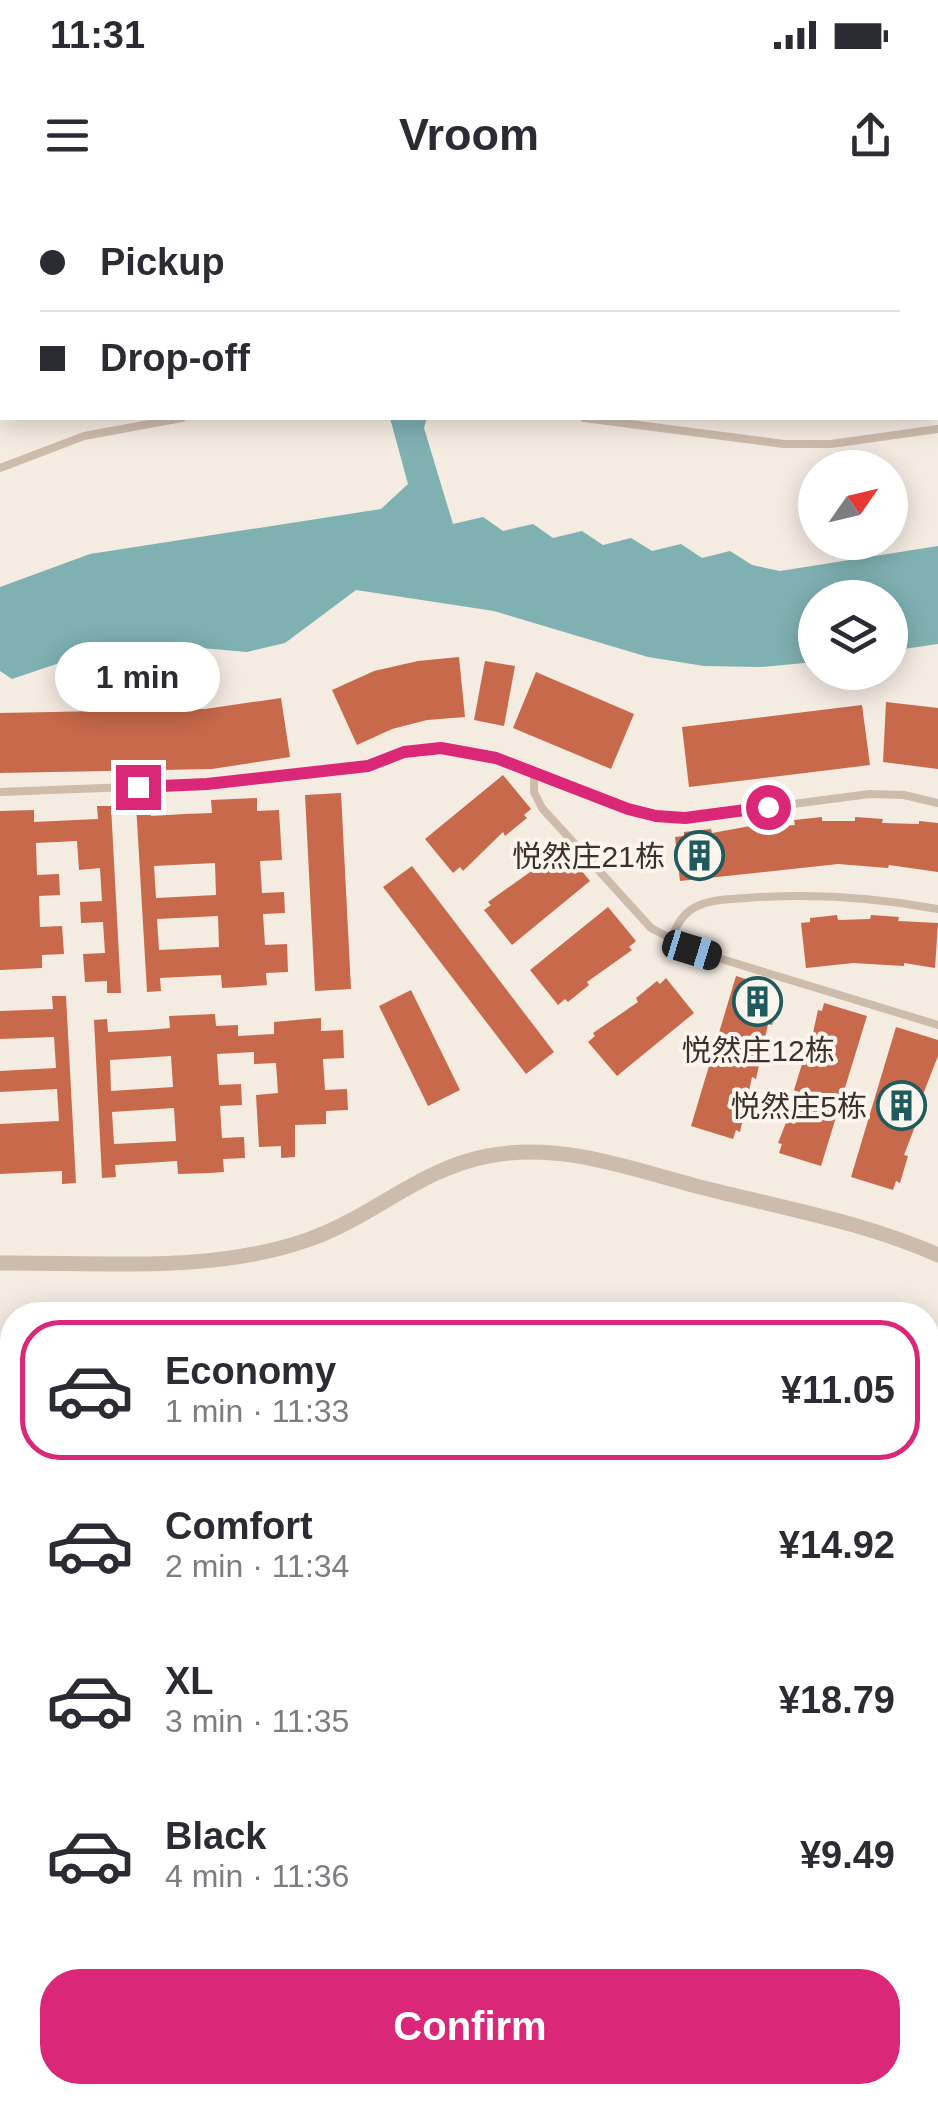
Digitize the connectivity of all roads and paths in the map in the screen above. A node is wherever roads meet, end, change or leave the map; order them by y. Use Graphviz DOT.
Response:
graph roads {
  1 [pos="171,420"];
  2 [pos="599,420"];
  3 [pos="938,428"];
  4 [pos="0,468"];
  5 [pos="534,773"];
  6 [pos="0,792"];
  7 [pos="938,803"];
  8 [pos="938,909"];
  9 [pos="671,939"];
  10 [pos="938,1025"];
  11 [pos="938,1255"];
  12 [pos="0,1263"];
  1 -- 4 [label="lane"];
  2 -- 3 [label="lane"];
  5 -- 6 [label="lane"];
  5 -- 7 [label="lane"];
  5 -- 9 [label="lane"];
  8 -- 9 [label="lane"];
  9 -- 10 [label="lane"];
  11 -- 12 [label="street"];
}
